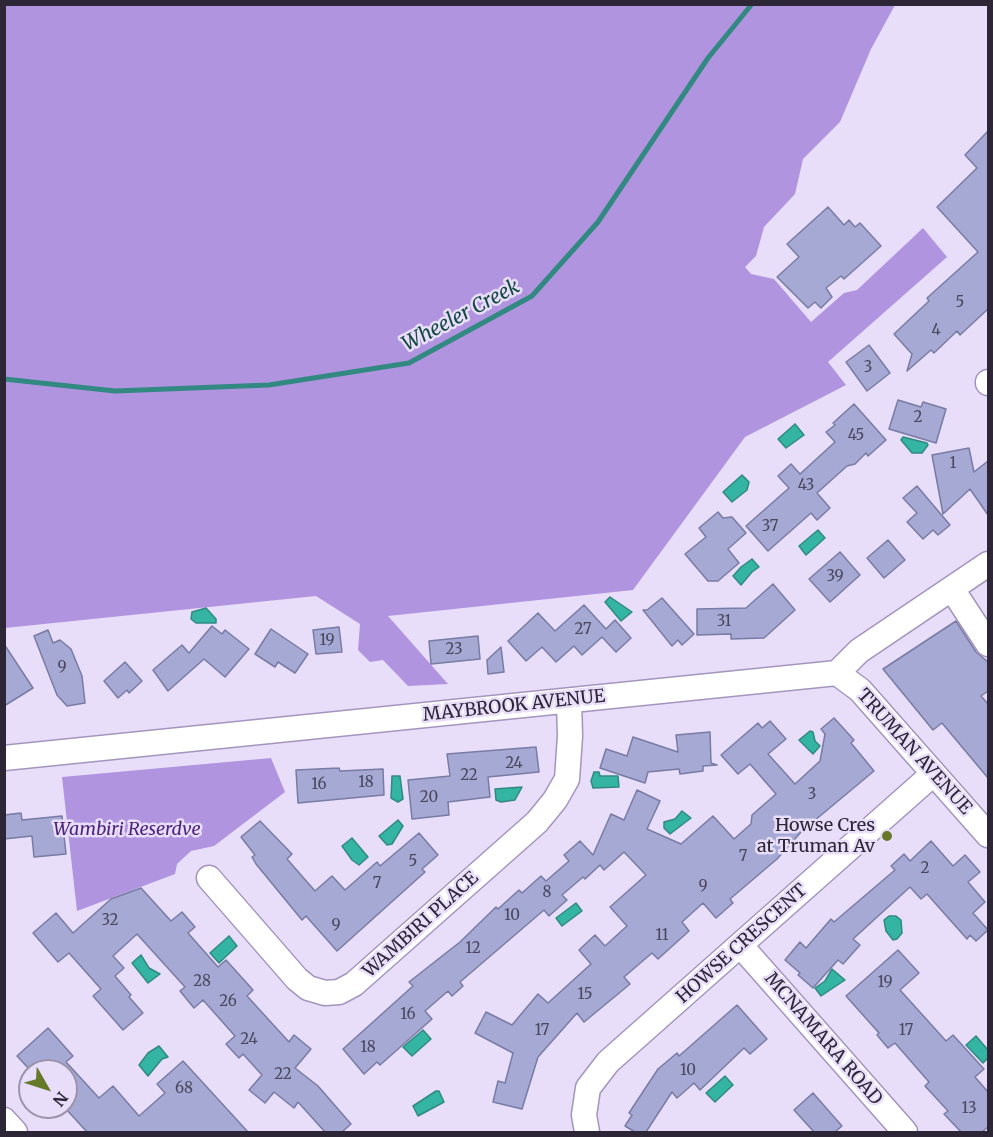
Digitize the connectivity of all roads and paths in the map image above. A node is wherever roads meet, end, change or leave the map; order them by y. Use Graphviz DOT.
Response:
graph roads {
  1 [pos="988,564"];
  2 [pos="952,589"];
  3 [pos="988,644"];
  4 [pos="837,673"];
  5 [pos="569,701"];
  6 [pos="4,758"];
  7 [pos="933,774"];
  8 [pos="988,835"];
  9 [pos="209,878"];
  10 [pos="741,946"];
  11 [pos="4,1120"];
  12 [pos="15,1132"];
  13 [pos="587,1132"];
  14 [pos="905,1132"];
  1 -- 2 [label="street"];
  2 -- 3 [label="street"];
  2 -- 4 [label="street"];
  4 -- 5 [label="street, MAYBROOK AVENUE"];
  4 -- 7 [label="street, TRUMAN AVENUE"];
  5 -- 6 [label="street, MAYBROOK AVENUE"];
  5 -- 9 [label="street, WAMBIRI PLACE"];
  7 -- 8 [label="street, TRUMAN AVENUE"];
  7 -- 10 [label="street, HOWSE CRESCENT"];
  10 -- 13 [label="street, HOWSE CRESCENT"];
  10 -- 14 [label="street, MCNAMARA ROAD"];
  11 -- 12 [label="street"];
}
